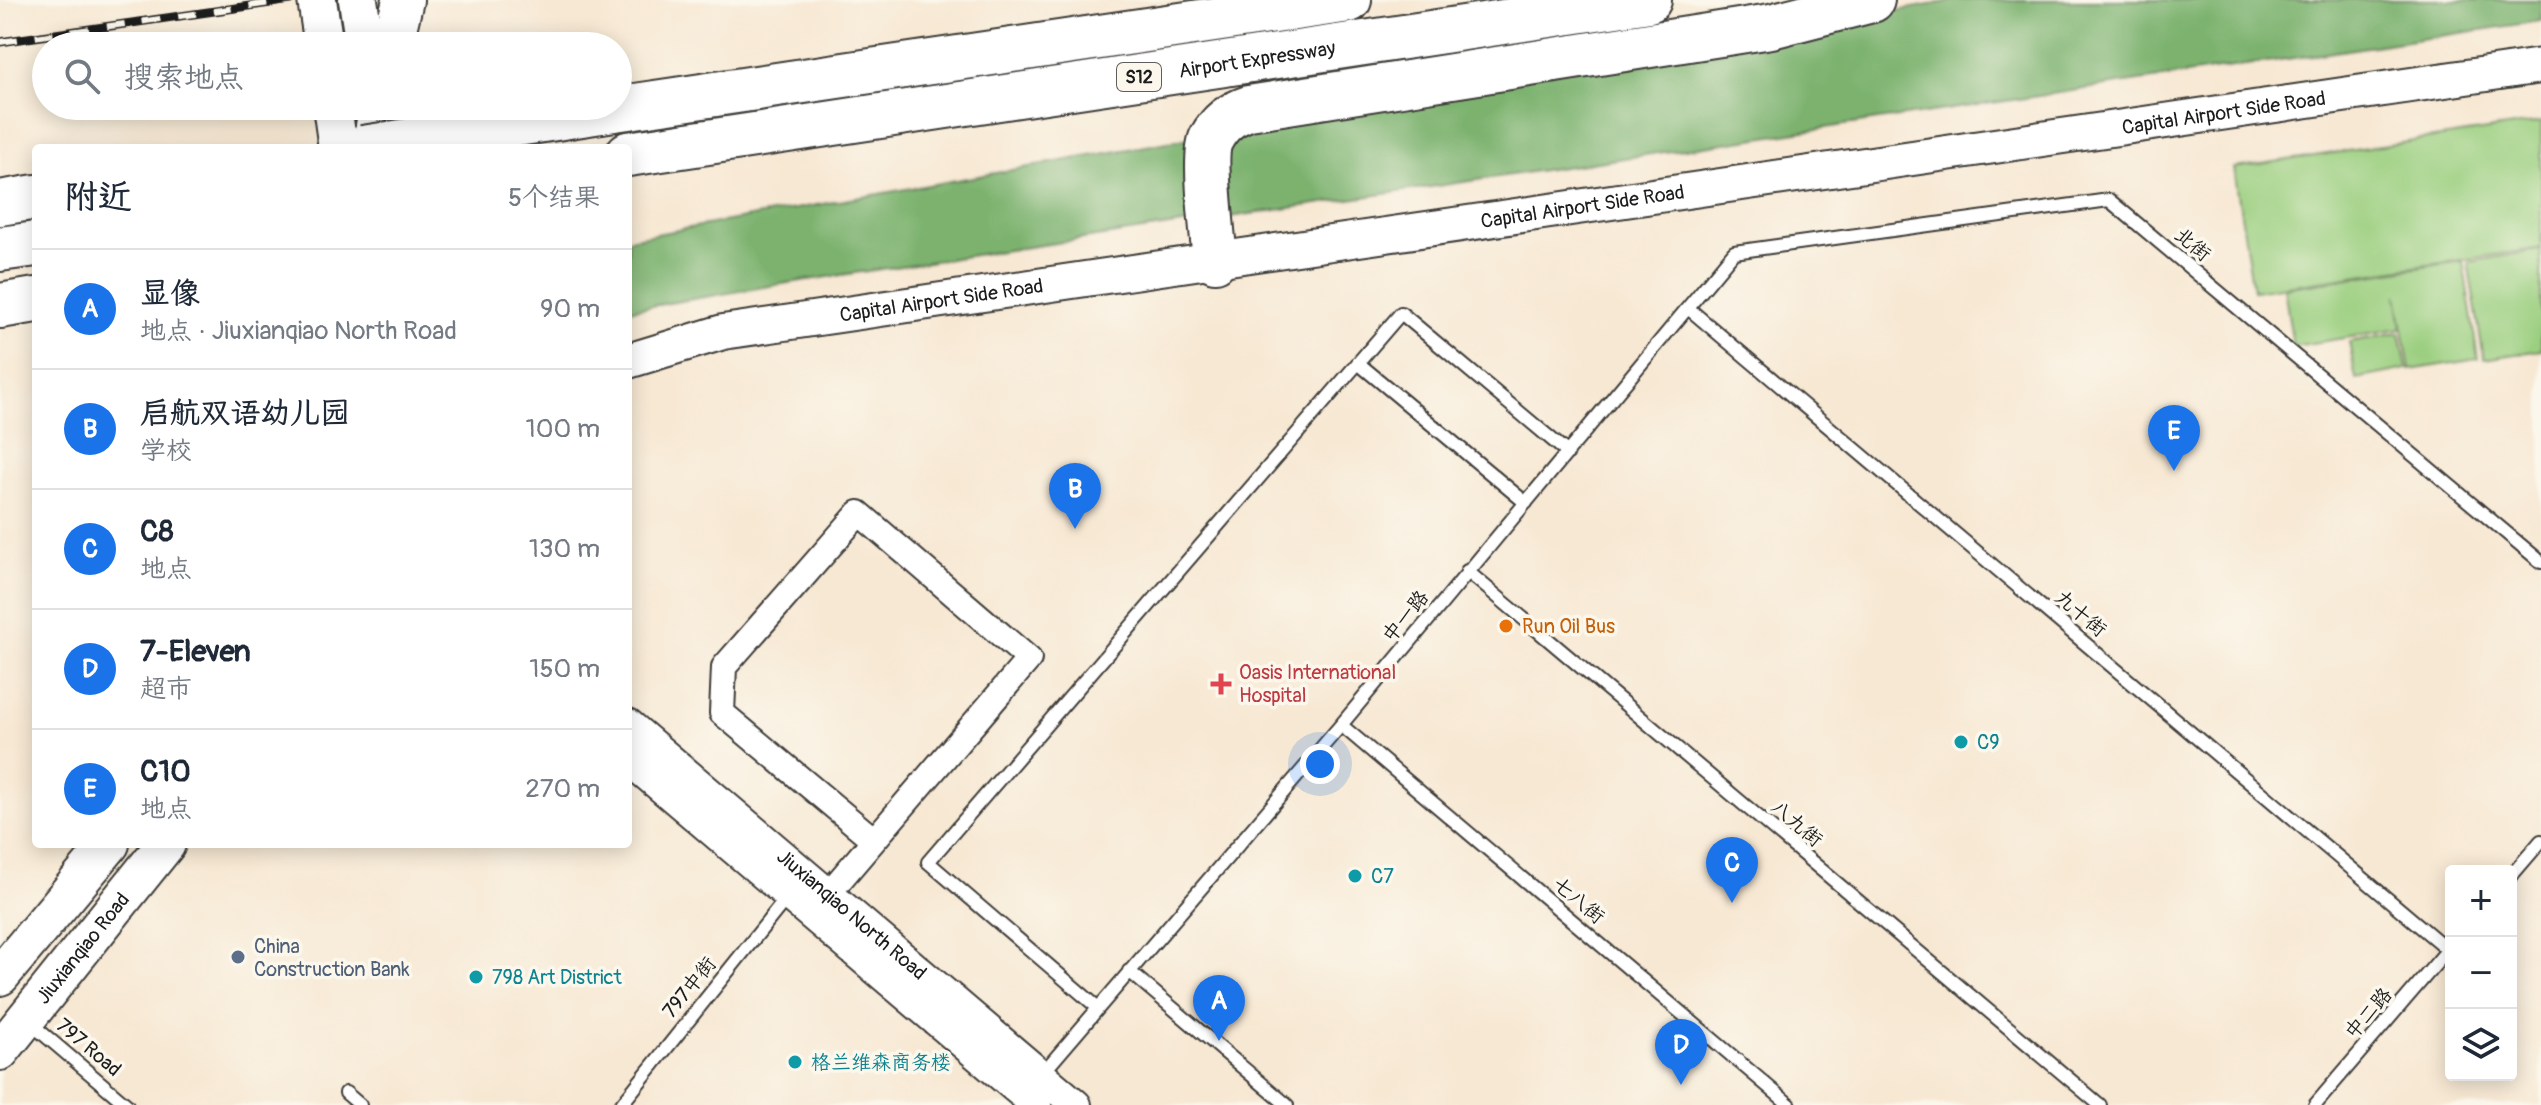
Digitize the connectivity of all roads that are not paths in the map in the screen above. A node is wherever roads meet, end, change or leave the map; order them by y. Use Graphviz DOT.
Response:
graph roads {
  1 [pos="317,0"];
  2 [pos="358,0"];
  3 [pos="403,0"];
  4 [pos="1649,0"];
  5 [pos="1872,0"];
  6 [pos="1344,1"];
  7 [pos="322,32"];
  8 [pos="363,32"];
  9 [pos="395,32"];
  10 [pos="2541,66"];
  11 [pos="632,106"];
  12 [pos="334,120"];
  13 [pos="473,120"];
  14 [pos="374,127"];
  15 [pos="337,144"];
  16 [pos="632,153"];
  17 [pos="32,198"];
  18 [pos="0,203"];
  19 [pos="32,245"];
  20 [pos="0,249"];
  21 [pos="1734,252"];
  22 [pos="1215,260"];
  23 [pos="32,301"];
  24 [pos="0,306"];
  25 [pos="1688,308"];
  26 [pos="632,360"];
  27 [pos="1358,363"];
  28 [pos="1568,453"];
  29 [pos="1526,503"];
  30 [pos="2541,562"];
  31 [pos="1467,571"];
  32 [pos="1341,725"];
  33 [pos="632,727"];
  34 [pos="632,762"];
  35 [pos="874,840"];
  36 [pos="2541,841"];
  37 [pos="107,848"];
  38 [pos="163,848"];
  39 [pos="2517,869"];
  40 [pos="828,894"];
  41 [pos="789,895"];
  42 [pos="2445,944"];
  43 [pos="2445,954"];
  44 [pos="1129,971"];
  45 [pos="0,976"];
  46 [pos="1097,1007"];
  47 [pos="26,1019"];
  48 [pos="0,1051"];
  49 [pos="1041,1075"];
  50 [pos="346,1093"];
  51 [pos="127,1105"];
  52 [pos="360,1105"];
  53 [pos="621,1105"];
  54 [pos="1036,1105"];
  55 [pos="1076,1105"];
  56 [pos="1287,1105"];
  57 [pos="1790,1105"];
  58 [pos="2100,1105"];
  59 [pos="2315,1105"];
  1 -- 7 [label="main road"];
  2 -- 8 [label="main road"];
  3 -- 9 [label="highway"];
  4 -- 16 [label="highway, Airport Expressway / S12"];
  5 -- 22 [label="highway"];
  6 -- 11 [label="highway, S12, bridge"];
  10 -- 22 [label="main road, Capital Airport Side Road"];
  12 -- 15 [label="main road"];
  13 -- 14 [label="highway, S12, bridge"];
  17 -- 18 [label="highway"];
  19 -- 20 [label="highway"];
  21 -- 25 [label="lane, 中一路"];
  21 -- 30 [label="lane, 北街"];
  22 -- 26 [label="main road, Capital Airport Side Road"];
  23 -- 24 [label="highway"];
  25 -- 28 [label="lane, 中一路"];
  25 -- 42 [label="lane, 九十街"];
  27 -- 28 [label="lane"];
  27 -- 29 [label="lane"];
  27 -- 46 [label="lane"];
  28 -- 29 [label="lane, 中一路"];
  29 -- 31 [label="lane, 中一路"];
  31 -- 32 [label="lane, 中一路"];
  31 -- 58 [label="lane, 八九街"];
  32 -- 44 [label="lane, 中一路"];
  32 -- 57 [label="lane, 七八街"];
  33 -- 40 [label="street, Jiuxianqiao North Road"];
  34 -- 41 [label="street, Jiuxianqiao North Road"];
  35 -- 35 [label="street"];
  35 -- 40 [label="street"];
  36 -- 39 [label="lane"];
  37 -- 45 [label="main road"];
  38 -- 47 [label="main road, Jiuxianqiao Road"];
  40 -- 49 [label="street, Jiuxianqiao North Road"];
  41 -- 53 [label="lane, 797中街"];
  41 -- 54 [label="street, Jiuxianqiao North Road"];
  43 -- 59 [label="lane, 中二路"];
  44 -- 46 [label="lane, 中一路"];
  44 -- 56 [label="lane"];
  46 -- 49 [label="lane, 中一路"];
  47 -- 48 [label="main road, Jiuxianqiao Road"];
  47 -- 51 [label="lane, 797 Road"];
  49 -- 55 [label="street, Jiuxianqiao North Road"];
  50 -- 52 [label="lane"];
}
